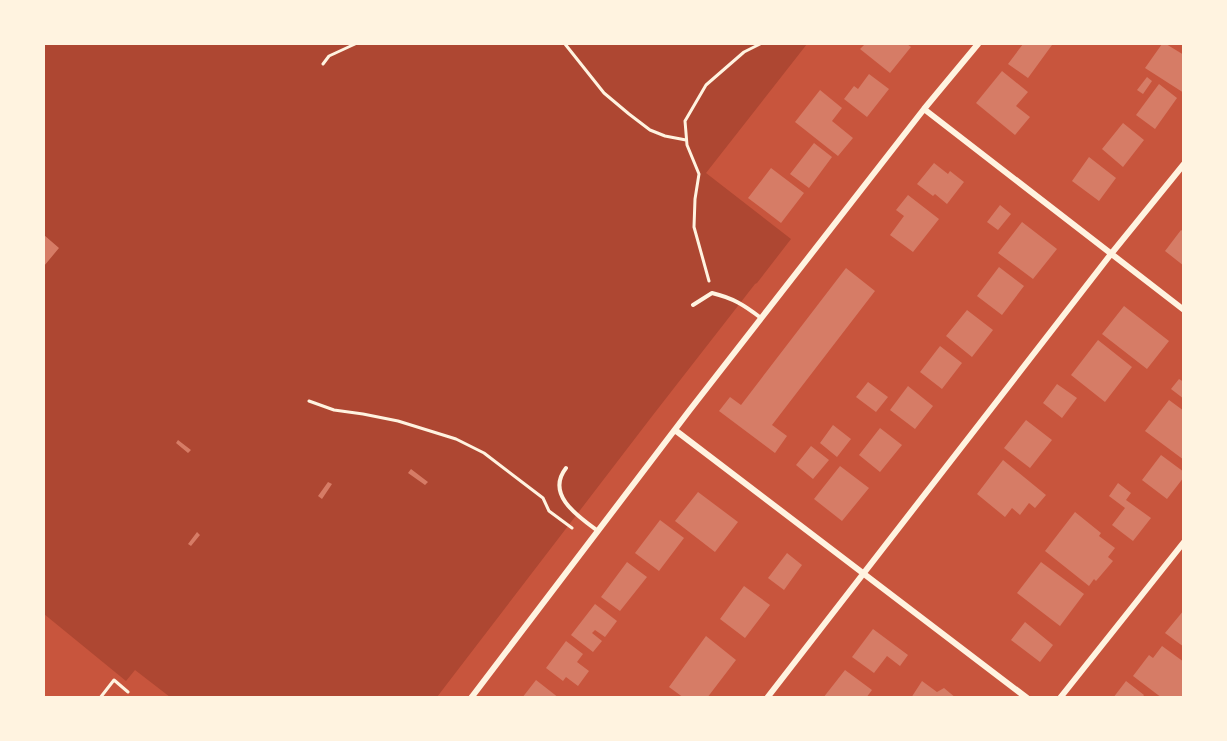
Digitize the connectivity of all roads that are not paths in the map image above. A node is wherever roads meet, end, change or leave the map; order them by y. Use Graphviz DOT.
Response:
graph roads {
  1 [pos="978,44"];
  2 [pos="924,109"];
  3 [pos="1184,164"];
  4 [pos="1111,254"];
  5 [pos="693,305"];
  6 [pos="1184,310"];
  7 [pos="761,318"];
  8 [pos="675,430"];
  9 [pos="566,468"];
  10 [pos="598,531"];
  11 [pos="1184,542"];
  12 [pos="863,572"];
  13 [pos="471,698"];
  14 [pos="766,698"];
  15 [pos="1027,698"];
  16 [pos="1060,698"];
  1 -- 2 [label="street"];
  2 -- 4 [label="street"];
  2 -- 7 [label="street"];
  3 -- 4 [label="street"];
  4 -- 6 [label="street"];
  4 -- 12 [label="street"];
  5 -- 7 [label="lane"];
  7 -- 8 [label="street"];
  8 -- 10 [label="street"];
  8 -- 12 [label="street"];
  9 -- 10 [label="lane"];
  10 -- 13 [label="street"];
  11 -- 16 [label="street"];
  12 -- 14 [label="street"];
  12 -- 15 [label="street"];
}
